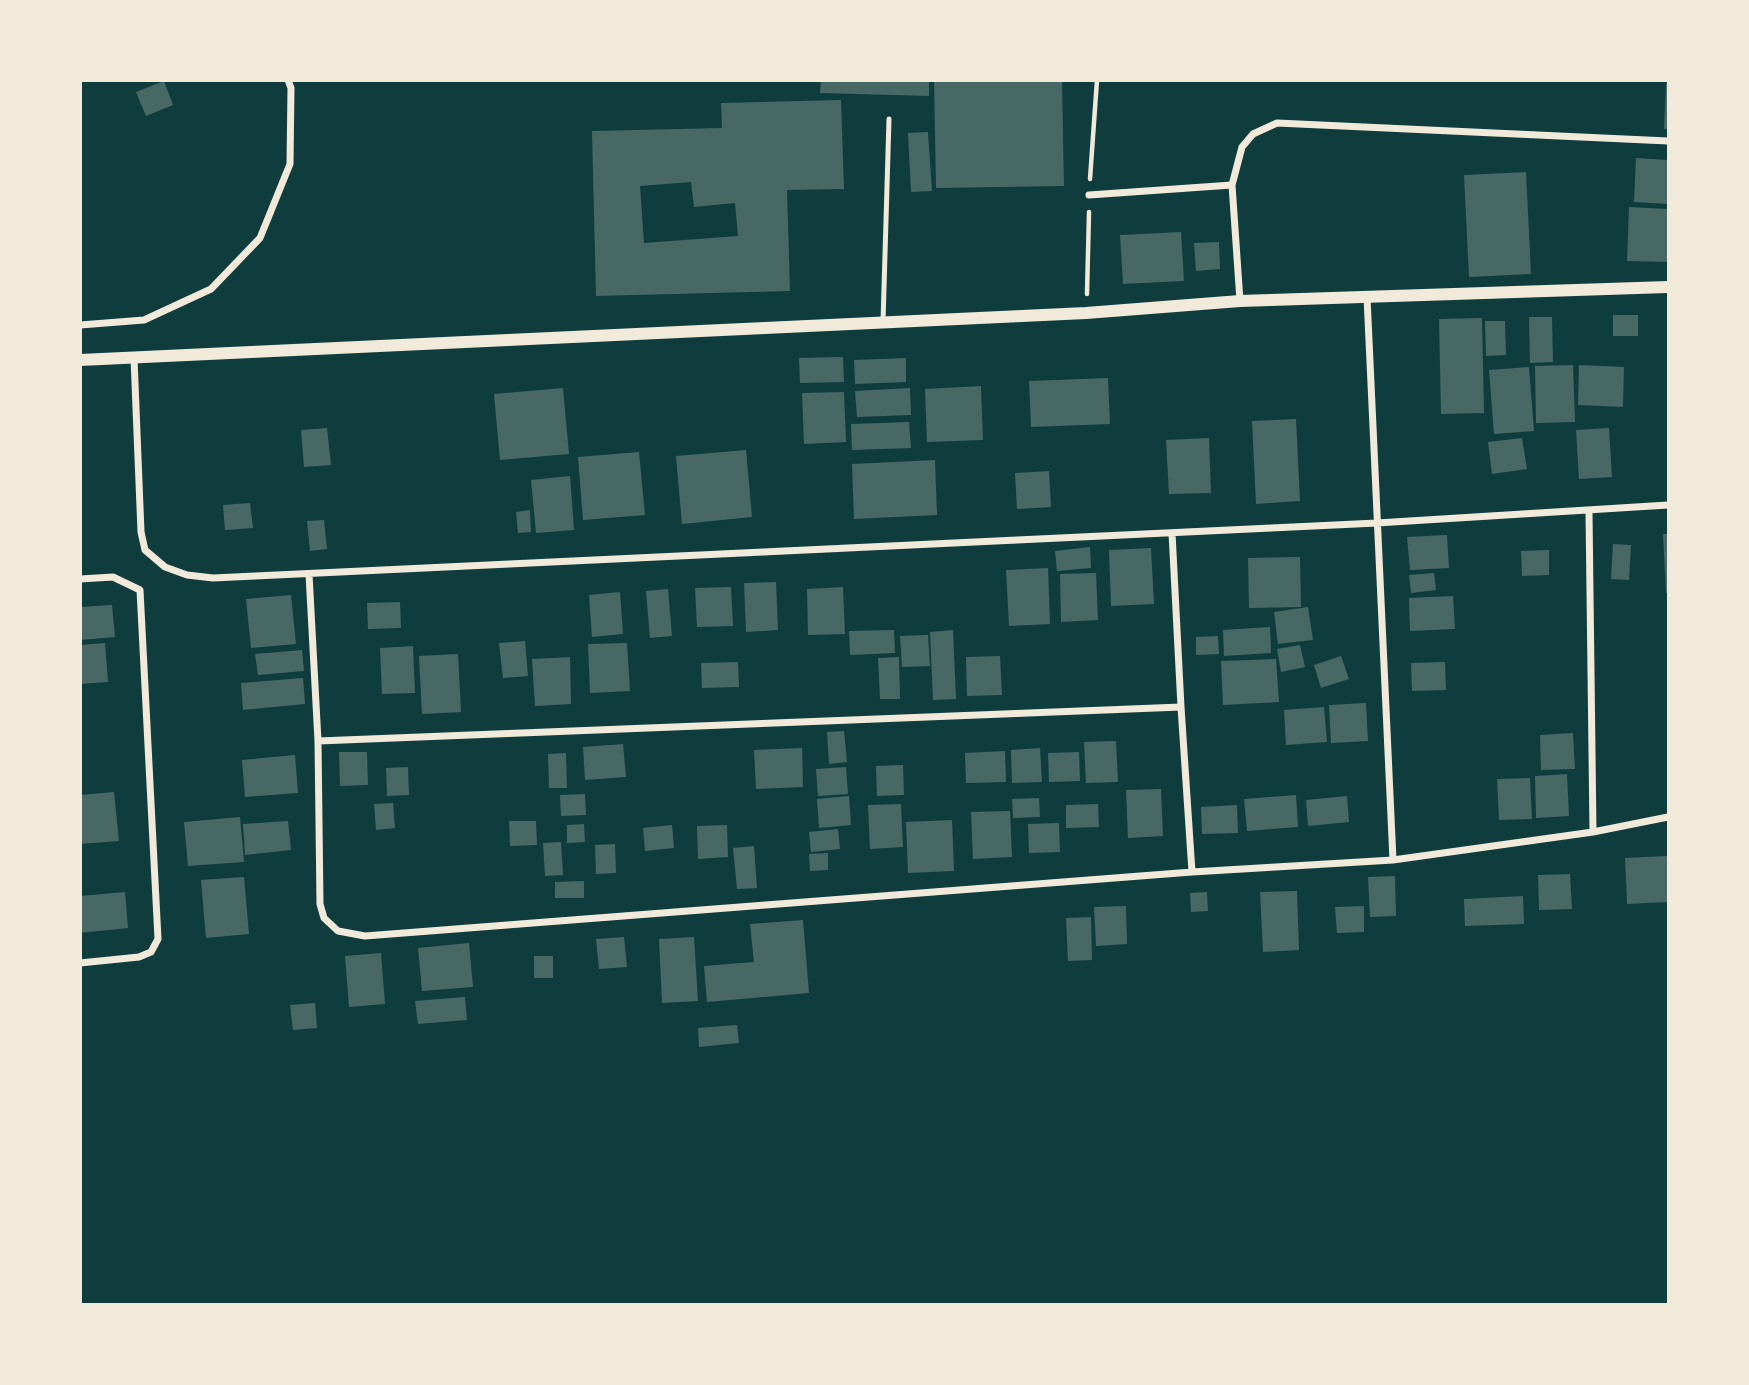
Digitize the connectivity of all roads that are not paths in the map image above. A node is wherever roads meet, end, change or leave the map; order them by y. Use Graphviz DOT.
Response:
graph roads {
  1 [pos="288,80"];
  2 [pos="889,119"];
  3 [pos="1668,141"];
  4 [pos="1232,185"];
  5 [pos="1089,195"];
  6 [pos="1668,287"];
  7 [pos="1367,297"];
  8 [pos="1240,301"];
  9 [pos="883,323"];
  10 [pos="80,325"];
  11 [pos="134,358"];
  12 [pos="80,360"];
  13 [pos="1668,505"];
  14 [pos="1589,512"];
  15 [pos="1377,523"];
  16 [pos="1172,533"];
  17 [pos="309,574"];
  18 [pos="80,579"];
  19 [pos="1181,707"];
  20 [pos="318,741"];
  21 [pos="1668,817"];
  22 [pos="1593,832"];
  23 [pos="1393,860"];
  24 [pos="1192,872"];
  25 [pos="80,962"];
  1 -- 10 [label="street"];
  2 -- 9 [label="lane"];
  3 -- 4 [label="street"];
  4 -- 5 [label="street"];
  4 -- 8 [label="street"];
  6 -- 7 [label="street"];
  7 -- 8 [label="street"];
  7 -- 15 [label="street"];
  8 -- 9 [label="street"];
  9 -- 11 [label="street"];
  11 -- 12 [label="street"];
  11 -- 17 [label="street"];
  13 -- 14 [label="street"];
  14 -- 15 [label="street"];
  14 -- 22 [label="street"];
  15 -- 16 [label="street"];
  15 -- 23 [label="street"];
  16 -- 17 [label="street"];
  16 -- 19 [label="street"];
  17 -- 20 [label="street"];
  18 -- 25 [label="street"];
  19 -- 20 [label="street"];
  19 -- 24 [label="street"];
  20 -- 24 [label="street"];
  21 -- 22 [label="street"];
  22 -- 23 [label="street"];
  23 -- 24 [label="street"];
}
